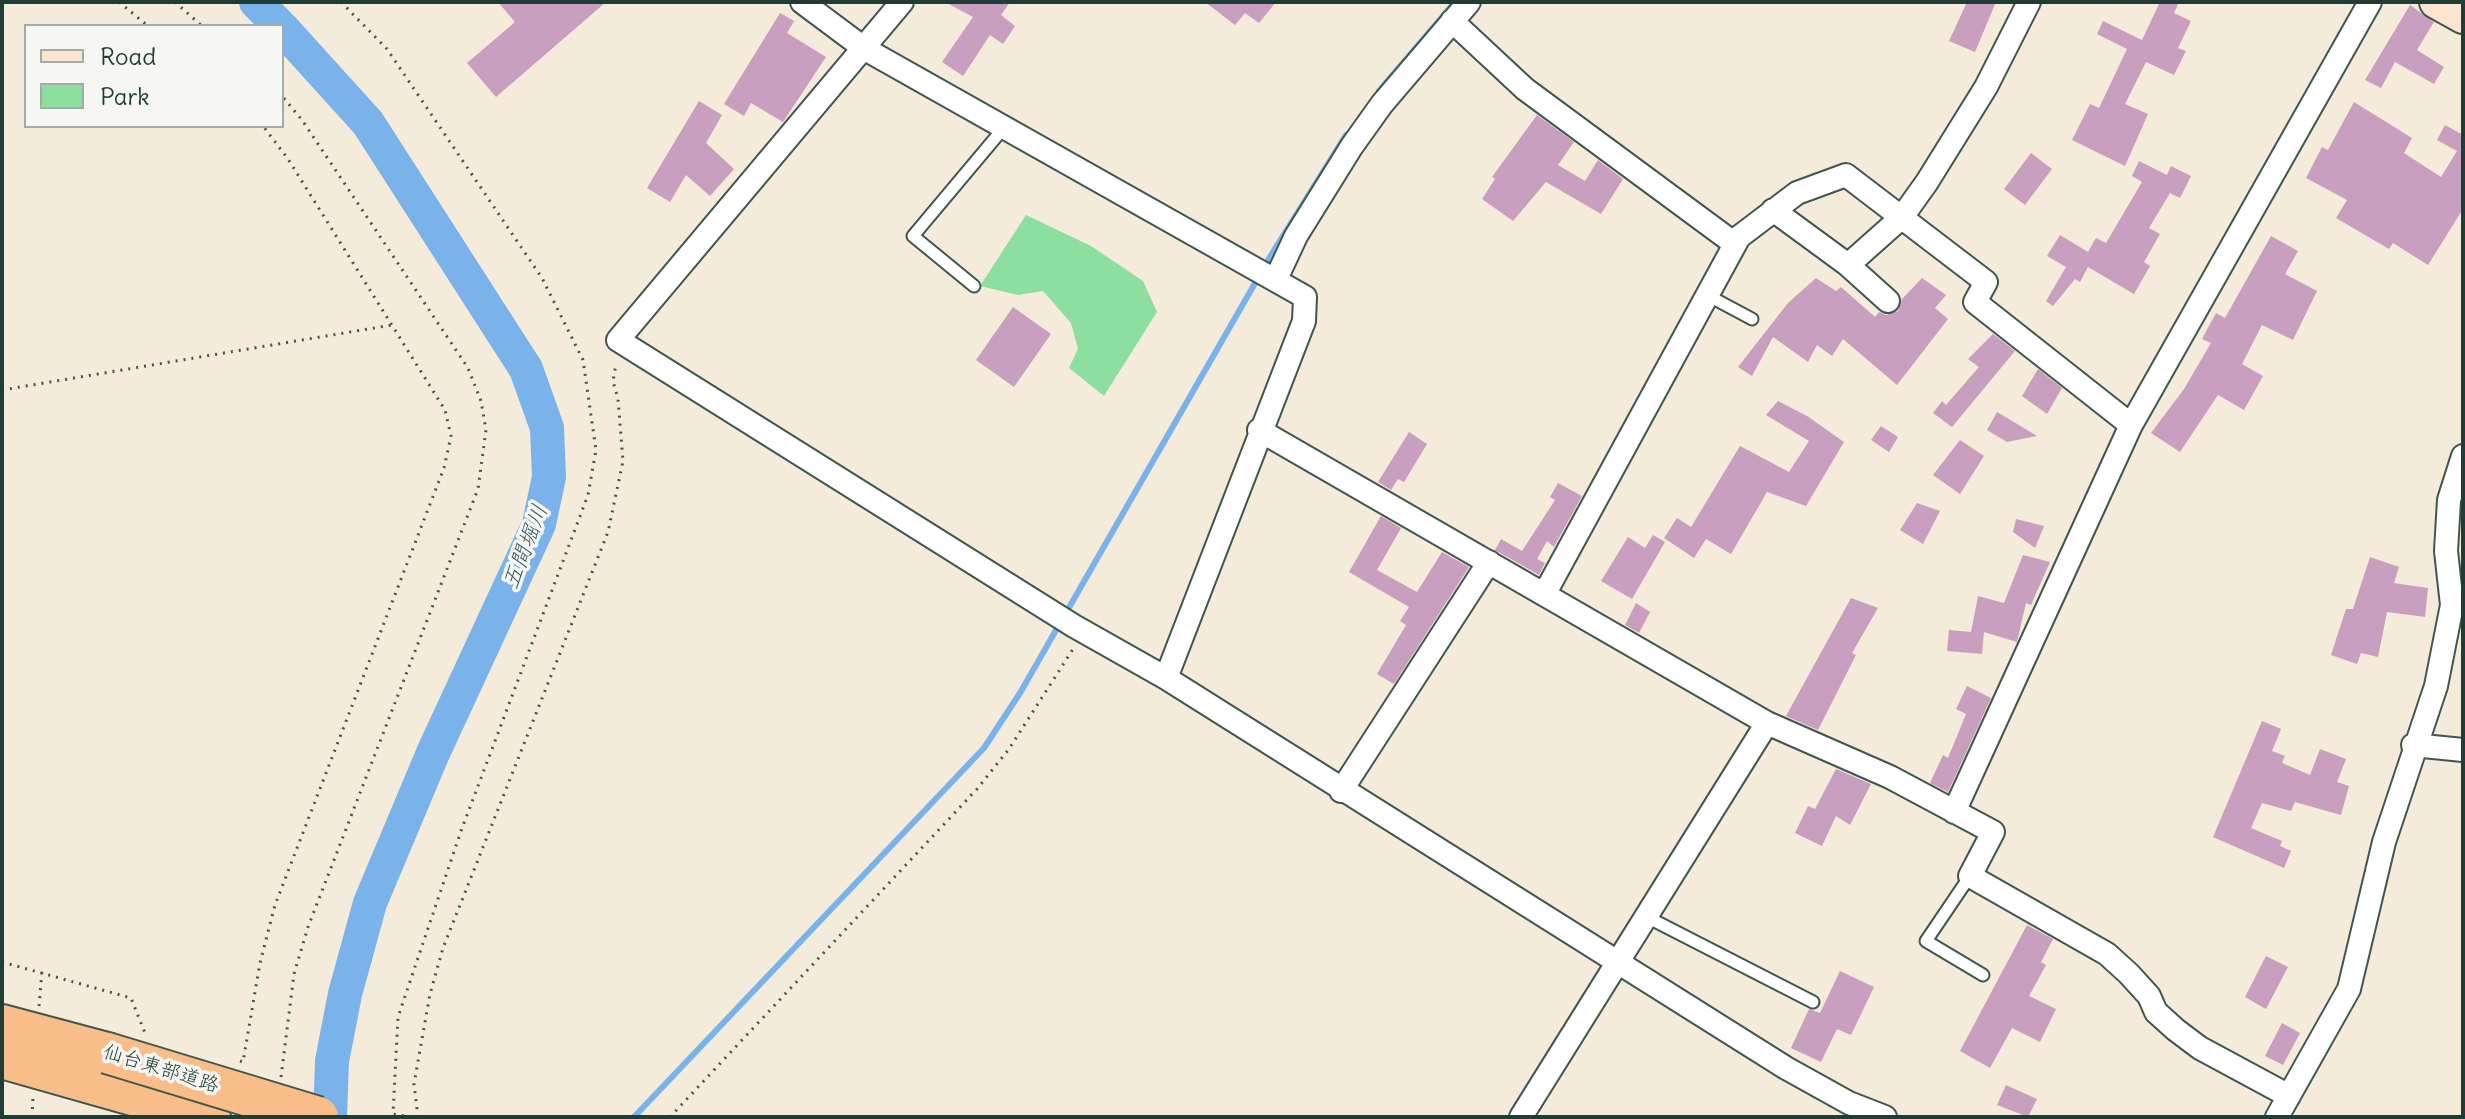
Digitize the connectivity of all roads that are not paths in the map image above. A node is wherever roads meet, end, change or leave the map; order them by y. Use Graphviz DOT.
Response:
graph roads {
  1 [pos="802,2"];
  2 [pos="902,2"];
  3 [pos="1469,2"];
  4 [pos="2029,2"];
  5 [pos="2370,2"];
  6 [pos="2436,2"];
  7 [pos="2463,17"];
  8 [pos="1452,21"];
  9 [pos="865,49"];
  10 [pos="1002,130"];
  11 [pos="1773,210"];
  12 [pos="1902,217"];
  13 [pos="1735,244"];
  14 [pos="1848,265"];
  15 [pos="1268,274"];
  16 [pos="974,286"];
  17 [pos="1706,295"];
  18 [pos="1888,301"];
  19 [pos="1752,319"];
  20 [pos="2131,425"];
  21 [pos="1259,430"];
  22 [pos="2463,456"];
  23 [pos="1489,562"];
  24 [pos="1545,593"];
  25 [pos="1166,678"];
  26 [pos="1767,723"];
  27 [pos="2413,745"];
  28 [pos="2463,750"];
  29 [pos="1341,791"];
  30 [pos="1954,812"];
  31 [pos="1970,876"];
  32 [pos="1647,917"];
  33 [pos="1618,964"];
  34 [pos="1983,975"];
  35 [pos="1813,1002"];
  36 [pos="2,1025"];
  37 [pos="2,1058"];
  38 [pos="106,1069"];
  39 [pos="2289,1096"];
  40 [pos="210,1117"];
  41 [pos="318,1117"];
  42 [pos="1521,1117"];
  43 [pos="1885,1117"];
  44 [pos="2277,1117"];
  1 -- 9 [label="street"];
  2 -- 9 [label="street"];
  3 -- 8 [label="street"];
  4 -- 12 [label="street"];
  5 -- 20 [label="street"];
  6 -- 7 [label="street"];
  8 -- 13 [label="street"];
  8 -- 15 [label="street"];
  9 -- 10 [label="street"];
  9 -- 25 [label="street"];
  10 -- 15 [label="street"];
  10 -- 16 [label="lane"];
  11 -- 12 [label="street"];
  11 -- 13 [label="street"];
  11 -- 14 [label="street"];
  12 -- 14 [label="street"];
  12 -- 20 [label="street"];
  13 -- 17 [label="street"];
  14 -- 18 [label="street"];
  15 -- 21 [label="street"];
  17 -- 19 [label="lane"];
  17 -- 24 [label="street"];
  20 -- 30 [label="street"];
  21 -- 23 [label="street"];
  21 -- 25 [label="street"];
  22 -- 27 [label="street"];
  23 -- 24 [label="street"];
  23 -- 29 [label="street"];
  24 -- 26 [label="street"];
  25 -- 29 [label="street"];
  26 -- 30 [label="street"];
  26 -- 32 [label="street"];
  27 -- 28 [label="street"];
  27 -- 39 [label="street"];
  29 -- 33 [label="street"];
  30 -- 31 [label="street"];
  31 -- 34 [label="lane"];
  31 -- 39 [label="street"];
  32 -- 33 [label="street"];
  32 -- 35 [label="lane"];
  33 -- 42 [label="street"];
  33 -- 43 [label="street"];
  36 -- 38 [label="highway, 仙台東部道路"];
  37 -- 38 [label="highway, 仙台東部道路"];
  38 -- 40 [label="highway, 仙台東部道路"];
  38 -- 41 [label="highway, 仙台東部道路, bridge"];
  39 -- 44 [label="street"];
}
